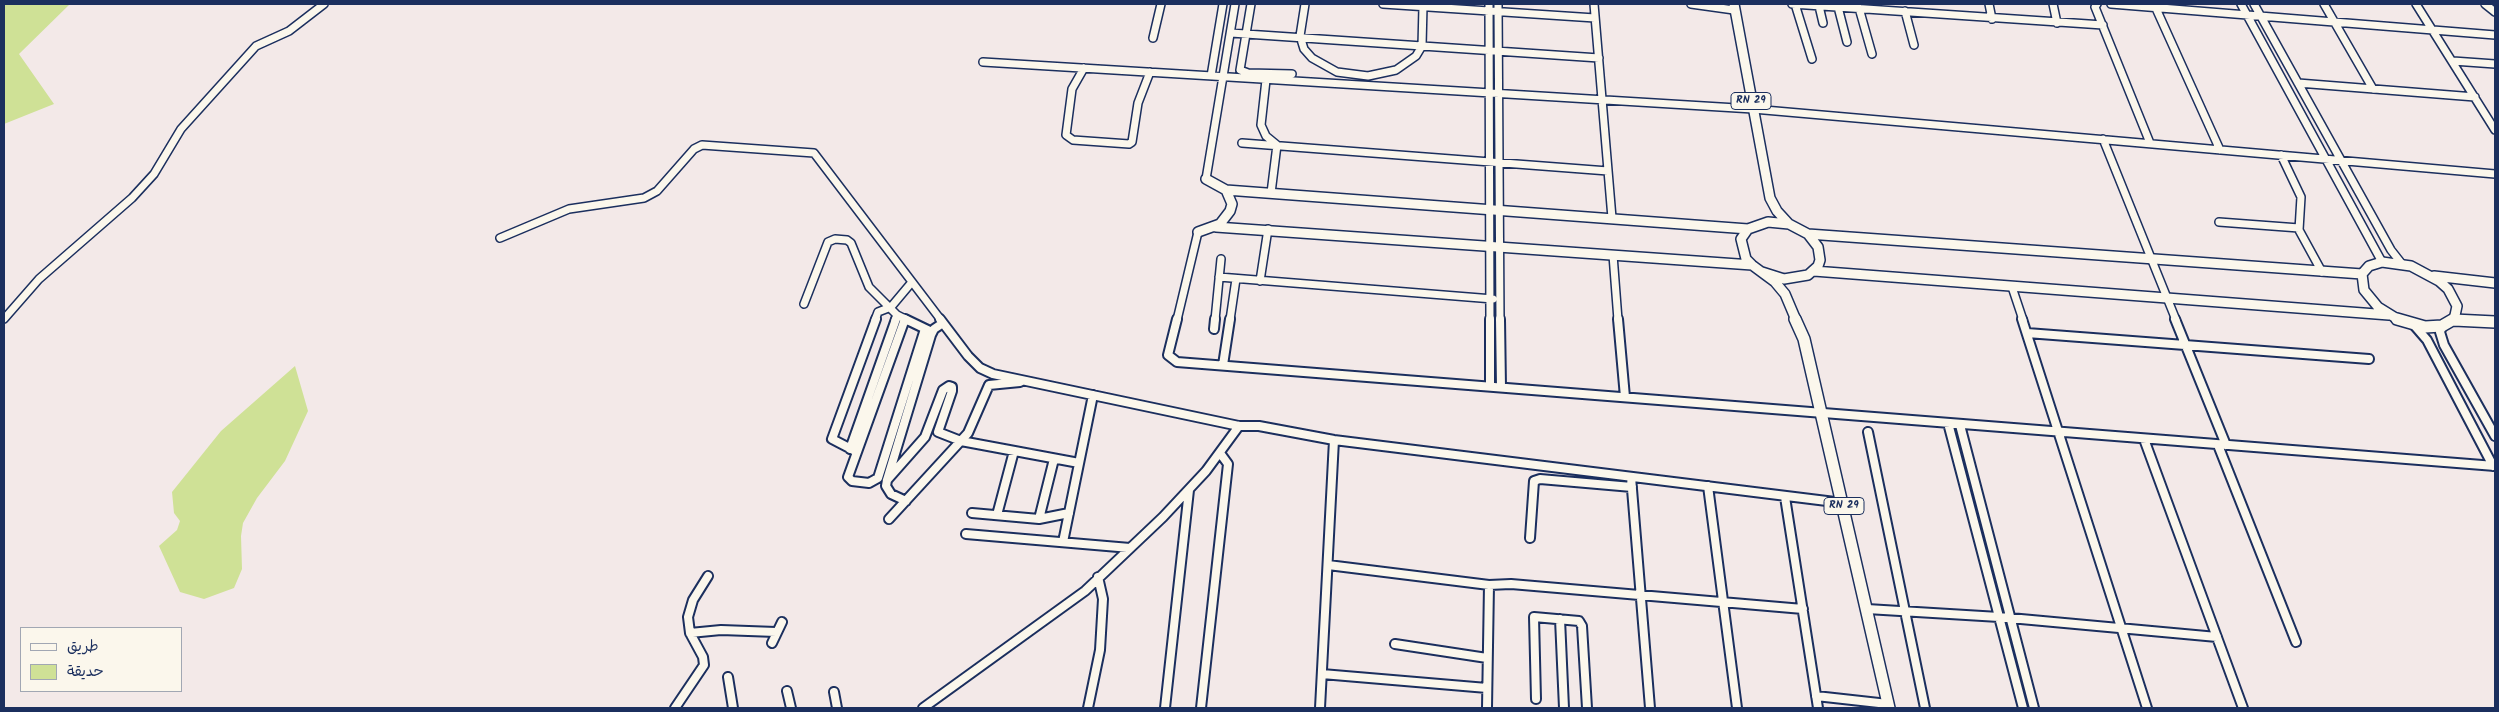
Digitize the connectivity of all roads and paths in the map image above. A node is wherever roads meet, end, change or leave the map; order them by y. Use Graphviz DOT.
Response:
graph roads {
  1 [pos="324,4"];
  2 [pos="1161,4"];
  3 [pos="1223,4"];
  4 [pos="1235,4"];
  5 [pos="1251,4"];
  6 [pos="1305,4"];
  7 [pos="1383,4"];
  8 [pos="1498,4"];
  9 [pos="1594,4"];
  10 [pos="1691,4"];
  11 [pos="1712,4"];
  12 [pos="1794,4"];
  13 [pos="1931,4"];
  14 [pos="1989,4"];
  15 [pos="2053,4"];
  16 [pos="2097,4"];
  17 [pos="2110,4"];
  18 [pos="2241,4"];
  19 [pos="2254,4"];
  20 [pos="2324,4"];
  21 [pos="2416,4"];
  22 [pos="2485,4"];
  23 [pos="1424,6"];
  24 [pos="1819,6"];
  25 [pos="1872,6"];
  26 [pos="2155,6"];
  27 [pos="1490,7"];
  28 [pos="1734,7"];
  29 [pos="1838,7"];
  30 [pos="1859,8"];
  31 [pos="1905,11"];
  32 [pos="1498,12"];
  33 [pos="2495,12"];
  34 [pos="1933,13"];
  35 [pos="2247,14"];
  36 [pos="2261,15"];
  37 [pos="1595,18"];
  38 [pos="1992,19"];
  39 [pos="2334,22"];
  40 [pos="1823,23"];
  41 [pos="2057,24"];
  42 [pos="2103,26"];
  43 [pos="2433,30"];
  44 [pos="1231,33"];
  45 [pos="1245,34"];
  46 [pos="2495,35"];
  47 [pos="1153,38"];
  48 [pos="1301,38"];
  49 [pos="1847,42"];
  50 [pos="1914,45"];
  51 [pos="1422,46"];
  52 [pos="1489,50"];
  53 [pos="1498,51"];
  54 [pos="1872,54"];
  55 [pos="1599,58"];
  56 [pos="1812,59"];
  57 [pos="2453,61"];
  58 [pos="983,62"];
  59 [pos="2495,64"];
  60 [pos="1084,68"];
  61 [pos="1150,72"];
  62 [pos="1292,74"];
  63 [pos="1210,76"];
  64 [pos="1224,77"];
  65 [pos="1266,80"];
  66 [pos="2298,83"];
  67 [pos="2373,89"];
  68 [pos="1490,93"];
  69 [pos="1499,94"];
  70 [pos="2475,97"];
  71 [pos="1602,100"];
  72 [pos="1753,109"];
  73 [pos="2495,130"];
  74 [pos="2103,139"];
  75 [pos="1242,143"];
  76 [pos="2150,143"];
  77 [pos="1277,145"];
  78 [pos="2220,150"];
  79 [pos="2281,155"];
  80 [pos="2327,160"];
  81 [pos="1489,162"];
  82 [pos="2342,162"];
  83 [pos="1499,164"];
  84 [pos="1608,171"];
  85 [pos="2495,174"];
  86 [pos="1206,179"];
  87 [pos="1226,190"];
  88 [pos="1271,193"];
  89 [pos="1770,198"];
  90 [pos="1494,209"];
  91 [pos="1612,218"];
  92 [pos="2219,222"];
  93 [pos="1759,223"];
  94 [pos="1789,224"];
  95 [pos="1216,226"];
  96 [pos="1748,228"];
  97 [pos="2298,228"];
  98 [pos="1268,229"];
  99 [pos="1198,232"];
  100 [pos="1808,234"];
  101 [pos="500,238"];
  102 [pos="1489,245"];
  103 [pos="1500,246"];
  104 [pos="1613,255"];
  105 [pos="1221,259"];
  106 [pos="2151,259"];
  107 [pos="2382,262"];
  108 [pos="2402,264"];
  109 [pos="1752,265"];
  110 [pos="1762,272"];
  111 [pos="2322,272"];
  112 [pos="1810,274"];
  113 [pos="2362,274"];
  114 [pos="2429,274"];
  115 [pos="1219,277"];
  116 [pos="1236,279"];
  117 [pos="1260,280"];
  118 [pos="912,282"];
  119 [pos="2495,283"];
  120 [pos="2012,286"];
  121 [pos="2167,298"];
  122 [pos="1489,299"];
  123 [pos="1500,300"];
  124 [pos="804,304"];
  125 [pos="1792,306"];
  126 [pos="891,307"];
  127 [pos="897,315"];
  128 [pos="2389,315"];
  129 [pos="4,319"];
  130 [pos="905,319"];
  131 [pos="2454,320"];
  132 [pos="2495,322"];
  133 [pos="943,323"];
  134 [pos="2414,325"];
  135 [pos="2442,326"];
  136 [pos="1214,329"];
  137 [pos="929,331"];
  138 [pos="2027,333"];
  139 [pos="2186,345"];
  140 [pos="2369,359"];
  141 [pos="1223,365"];
  142 [pos="1027,381"];
  143 [pos="1490,386"];
  144 [pos="1501,387"];
  145 [pos="1093,395"];
  146 [pos="1625,397"];
  147 [pos="1822,412"];
  148 [pos="2491,422"];
  149 [pos="1948,424"];
  150 [pos="1960,425"];
  151 [pos="1239,426"];
  152 [pos="1868,432"];
  153 [pos="2059,432"];
  154 [pos="2495,436"];
  155 [pos="2144,439"];
  156 [pos="1334,440"];
  157 [pos="961,441"];
  158 [pos="2222,445"];
  159 [pos="854,450"];
  160 [pos="1014,451"];
  161 [pos="1220,453"];
  162 [pos="1054,459"];
  163 [pos="1079,463"];
  164 [pos="2494,466"];
  165 [pos="1631,477"];
  166 [pos="887,480"];
  167 [pos="1708,486"];
  168 [pos="1632,487"];
  169 [pos="1189,490"];
  170 [pos="1785,497"];
  171 [pos="1966,498"];
  172 [pos="1978,499"];
  173 [pos="906,501"];
  174 [pos="1843,503"];
  175 [pos="1069,512"];
  176 [pos="972,513"];
  177 [pos="997,515"];
  178 [pos="889,519"];
  179 [pos="1039,519"];
  180 [pos="966,534"];
  181 [pos="1530,538"];
  182 [pos="1063,542"];
  183 [pos="1130,548"];
  184 [pos="1328,565"];
  185 [pos="708,576"];
  186 [pos="1098,577"];
  187 [pos="1489,585"];
  188 [pos="1642,596"];
  189 [pos="1724,603"];
  190 [pos="1803,609"];
  191 [pos="1867,609"];
  192 [pos="1905,612"];
  193 [pos="1999,617"];
  194 [pos="2010,618"];
  195 [pos="1560,619"];
  196 [pos="782,622"];
  197 [pos="2122,629"];
  198 [pos="690,632"];
  199 [pos="776,632"];
  200 [pos="2217,637"];
  201 [pos="2296,642"];
  202 [pos="772,643"];
  203 [pos="1395,644"];
  204 [pos="1487,658"];
  205 [pos="1322,674"];
  206 [pos="728,677"];
  207 [pos="1487,688"];
  208 [pos="788,691"];
  209 [pos="834,692"];
  210 [pos="1816,696"];
  211 [pos="1536,699"];
  212 [pos="1888,706"];
  213 [pos="678,707"];
  214 [pos="733,708"];
  215 [pos="791,708"];
  216 [pos="837,708"];
  217 [pos="923,708"];
  218 [pos="1088,708"];
  219 [pos="1165,708"];
  220 [pos="1201,708"];
  221 [pos="1320,708"];
  222 [pos="1487,708"];
  223 [pos="1564,708"];
  224 [pos="1587,708"];
  225 [pos="1650,708"];
  226 [pos="1737,708"];
  227 [pos="1818,708"];
  228 [pos="1925,708"];
  229 [pos="2023,708"];
  230 [pos="2034,708"];
  231 [pos="2147,708"];
  232 [pos="2243,708"];
  1 -- 129 [label="street"];
  2 -- 47 [label="street"];
  3 -- 63 [label="street"];
  4 -- 44 [label="street"];
  5 -- 45 [label="street"];
  6 -- 48 [label="street"];
  7 -- 23 [label="street"];
  8 -- 32 [label="street"];
  9 -- 37 [label="street"];
  10 -- 28 [label="street"];
  11 -- 28 [label="street"];
  12 -- 24 [label="street"];
  12 -- 56 [label="street"];
  13 -- 34 [label="street"];
  14 -- 38 [label="street"];
  15 -- 41 [label="street"];
  16 -- 42 [label="street"];
  17 -- 26 [label="street"];
  18 -- 35 [label="street"];
  19 -- 36 [label="street"];
  20 -- 39 [label="street"];
  21 -- 43 [label="street"];
  22 -- 33 [label="street"];
  23 -- 27 [label="street"];
  23 -- 51 [label="street"];
  24 -- 29 [label="street"];
  24 -- 40 [label="street"];
  25 -- 30 [label="street"];
  25 -- 31 [label="street"];
  26 -- 35 [label="street"];
  26 -- 78 [label="street"];
  27 -- 32 [label="street"];
  27 -- 52 [label="street"];
  28 -- 72 [label="main road, RN 29"];
  29 -- 30 [label="street"];
  29 -- 49 [label="street"];
  30 -- 54 [label="street"];
  31 -- 34 [label="street"];
  31 -- 50 [label="street"];
  32 -- 37 [label="street"];
  32 -- 53 [label="street"];
  34 -- 38 [label="street"];
  35 -- 36 [label="street"];
  35 -- 80 [label="street"];
  36 -- 39 [label="street"];
  36 -- 66 [label="street"];
  37 -- 55 [label="street"];
  38 -- 41 [label="street"];
  39 -- 43 [label="street"];
  39 -- 67 [label="street"];
  41 -- 42 [label="street"];
  42 -- 76 [label="street"];
  43 -- 46 [label="street"];
  43 -- 57 [label="street"];
  44 -- 45 [label="street"];
  44 -- 64 [label="street"];
  45 -- 48 [label="street"];
  45 -- 62 [label="street"];
  48 -- 51 [label="street"];
  48 -- 51 [label="street"];
  51 -- 52 [label="street"];
  52 -- 53 [label="street"];
  52 -- 68 [label="street"];
  53 -- 55 [label="street"];
  53 -- 69 [label="street"];
  55 -- 71 [label="street"];
  57 -- 59 [label="street"];
  57 -- 70 [label="street"];
  58 -- 60 [label="street"];
  60 -- 61 [label="street"];
  60 -- 61 [label="street"];
  61 -- 63 [label="street"];
  63 -- 64 [label="street"];
  64 -- 65 [label="street"];
  64 -- 86 [label="street"];
  65 -- 68 [label="street"];
  65 -- 77 [label="street"];
  66 -- 67 [label="street"];
  66 -- 82 [label="street"];
  67 -- 70 [label="street"];
  68 -- 69 [label="street"];
  68 -- 81 [label="street"];
  69 -- 71 [label="street"];
  69 -- 83 [label="street"];
  70 -- 73 [label="street"];
  71 -- 72 [label="street"];
  71 -- 84 [label="street"];
  72 -- 74 [label="street"];
  72 -- 89 [label="main road, RN 29"];
  74 -- 76 [label="street"];
  74 -- 106 [label="street"];
  75 -- 77 [label="street"];
  76 -- 78 [label="street"];
  77 -- 81 [label="street"];
  77 -- 88 [label="street"];
  78 -- 79 [label="street"];
  79 -- 80 [label="street"];
  79 -- 97 [label="street"];
  80 -- 82 [label="street"];
  80 -- 107 [label="street"];
  81 -- 83 [label="street"];
  81 -- 90 [label="street"];
  82 -- 85 [label="street"];
  82 -- 108 [label="street"];
  83 -- 84 [label="street"];
  83 -- 90 [label="street"];
  84 -- 91 [label="street"];
  86 -- 87 [label="main road"];
  87 -- 88 [label="main road"];
  87 -- 95 [label="main road"];
  88 -- 90 [label="main road"];
  89 -- 93 [label="main road"];
  89 -- 94 [label="main road, RN 29"];
  90 -- 91 [label="main road"];
  90 -- 102 [label="street"];
  90 -- 103 [label="street"];
  91 -- 96 [label="main road"];
  92 -- 97 [label="street"];
  93 -- 94 [label="main road, RN 29"];
  93 -- 96 [label="main road, RN 29"];
  94 -- 100 [label="main road, RN 29"];
  95 -- 98 [label="main road"];
  95 -- 99 [label="main road"];
  96 -- 109 [label="main road, RN 29"];
  97 -- 111 [label="street"];
  98 -- 102 [label="main road"];
  98 -- 117 [label="street"];
  99 -- 141 [label="street"];
  100 -- 106 [label="main road"];
  100 -- 112 [label="main road"];
  101 -- 118 [label="street"];
  102 -- 103 [label="main road"];
  102 -- 122 [label="street"];
  103 -- 104 [label="main road"];
  103 -- 123 [label="street"];
  104 -- 109 [label="main road"];
  104 -- 146 [label="street"];
  105 -- 115 [label="street"];
  106 -- 111 [label="main road"];
  106 -- 121 [label="street"];
  107 -- 108 [label="main road"];
  107 -- 113 [label="main road"];
  108 -- 114 [label="main road"];
  109 -- 110 [label="main road, RN 29"];
  110 -- 112 [label="main road, RN 29"];
  110 -- 125 [label="main road, RN 29"];
  111 -- 113 [label="main road"];
  112 -- 120 [label="main road"];
  112 -- 125 [label="main road"];
  113 -- 128 [label="main road"];
  114 -- 119 [label="main road"];
  114 -- 131 [label="main road"];
  115 -- 116 [label="street"];
  115 -- 136 [label="street"];
  116 -- 117 [label="street"];
  116 -- 141 [label="street"];
  117 -- 122 [label="street"];
  118 -- 126 [label="street"];
  118 -- 133 [label="street"];
  120 -- 121 [label="main road"];
  120 -- 138 [label="street"];
  121 -- 128 [label="main road"];
  121 -- 139 [label="street"];
  122 -- 123 [label="street"];
  122 -- 143 [label="street"];
  123 -- 144 [label="street"];
  124 -- 126 [label="street"];
  125 -- 147 [label="main road, RN 29"];
  126 -- 127 [label="street"];
  126 -- 159 [label="street"];
  127 -- 130 [label="street"];
  127 -- 159 [label="street"];
  128 -- 134 [label="main road"];
  130 -- 137 [label="street"];
  130 -- 159 [label="street"];
  131 -- 132 [label="main road"];
  131 -- 135 [label="main road"];
  133 -- 137 [label="street"];
  133 -- 142 [label="street"];
  134 -- 135 [label="main road"];
  134 -- 164 [label="street"];
  135 -- 148 [label="street"];
  137 -- 159 [label="street"];
  137 -- 166 [label="street"];
  138 -- 139 [label="street"];
  138 -- 153 [label="street"];
  139 -- 140 [label="street"];
  139 -- 158 [label="street"];
  141 -- 143 [label="street"];
  142 -- 145 [label="street"];
  142 -- 157 [label="street"];
  143 -- 144 [label="street"];
  144 -- 146 [label="street"];
  145 -- 151 [label="street"];
  145 -- 163 [label="street"];
  146 -- 147 [label="street"];
  147 -- 149 [label="street"];
  147 -- 174 [label="main road, RN 29"];
  148 -- 154 [label="street"];
  149 -- 150 [label="street"];
  149 -- 171 [label="street"];
  150 -- 153 [label="street"];
  150 -- 172 [label="street"];
  151 -- 156 [label="street"];
  151 -- 161 [label="street"];
  152 -- 192 [label="street"];
  153 -- 155 [label="street"];
  153 -- 197 [label="street"];
  155 -- 158 [label="street"];
  155 -- 200 [label="street"];
  156 -- 165 [label="street"];
  156 -- 184 [label="street"];
  157 -- 160 [label="street"];
  157 -- 166 [label="street"];
  157 -- 173 [label="street"];
  158 -- 164 [label="street"];
  158 -- 201 [label="street"];
  160 -- 162 [label="street"];
  160 -- 177 [label="street"];
  161 -- 169 [label="street"];
  161 -- 220 [label="street"];
  162 -- 163 [label="street"];
  162 -- 179 [label="street"];
  163 -- 175 [label="street"];
  165 -- 167 [label="street"];
  165 -- 168 [label="street"];
  166 -- 173 [label="street"];
  167 -- 170 [label="street"];
  167 -- 189 [label="street"];
  168 -- 181 [label="street"];
  168 -- 188 [label="street"];
  169 -- 183 [label="street"];
  169 -- 219 [label="street"];
  170 -- 174 [label="street"];
  170 -- 190 [label="street"];
  171 -- 172 [label="street"];
  171 -- 193 [label="street"];
  172 -- 194 [label="street"];
  173 -- 178 [label="street"];
  174 -- 191 [label="main road, RN 29"];
  175 -- 179 [label="street"];
  175 -- 182 [label="street"];
  176 -- 177 [label="street"];
  177 -- 179 [label="street"];
  180 -- 182 [label="street"];
  182 -- 183 [label="street"];
  183 -- 186 [label="street"];
  184 -- 187 [label="street"];
  184 -- 205 [label="street"];
  185 -- 198 [label="street"];
  186 -- 217 [label="street"];
  186 -- 218 [label="street"];
  187 -- 188 [label="street"];
  187 -- 204 [label="street"];
  188 -- 189 [label="street"];
  188 -- 225 [label="street"];
  189 -- 190 [label="street"];
  189 -- 226 [label="street"];
  190 -- 210 [label="street"];
  191 -- 192 [label="street"];
  191 -- 212 [label="main road, RN 29"];
  192 -- 193 [label="street"];
  192 -- 228 [label="street"];
  193 -- 194 [label="street"];
  193 -- 229 [label="street"];
  194 -- 197 [label="street"];
  194 -- 230 [label="street"];
  195 -- 211 [label="street"];
  195 -- 223 [label="street"];
  195 -- 224 [label="street"];
  196 -- 199 [label="street"];
  197 -- 200 [label="street"];
  197 -- 231 [label="street"];
  198 -- 199 [label="street"];
  198 -- 213 [label="street"];
  199 -- 202 [label="street"];
  200 -- 232 [label="street"];
  203 -- 204 [label="street"];
  204 -- 207 [label="street"];
  205 -- 207 [label="street"];
  205 -- 221 [label="street"];
  206 -- 214 [label="street"];
  207 -- 222 [label="street"];
  208 -- 215 [label="street"];
  209 -- 216 [label="street"];
  210 -- 212 [label="street"];
  210 -- 227 [label="street"];
}
